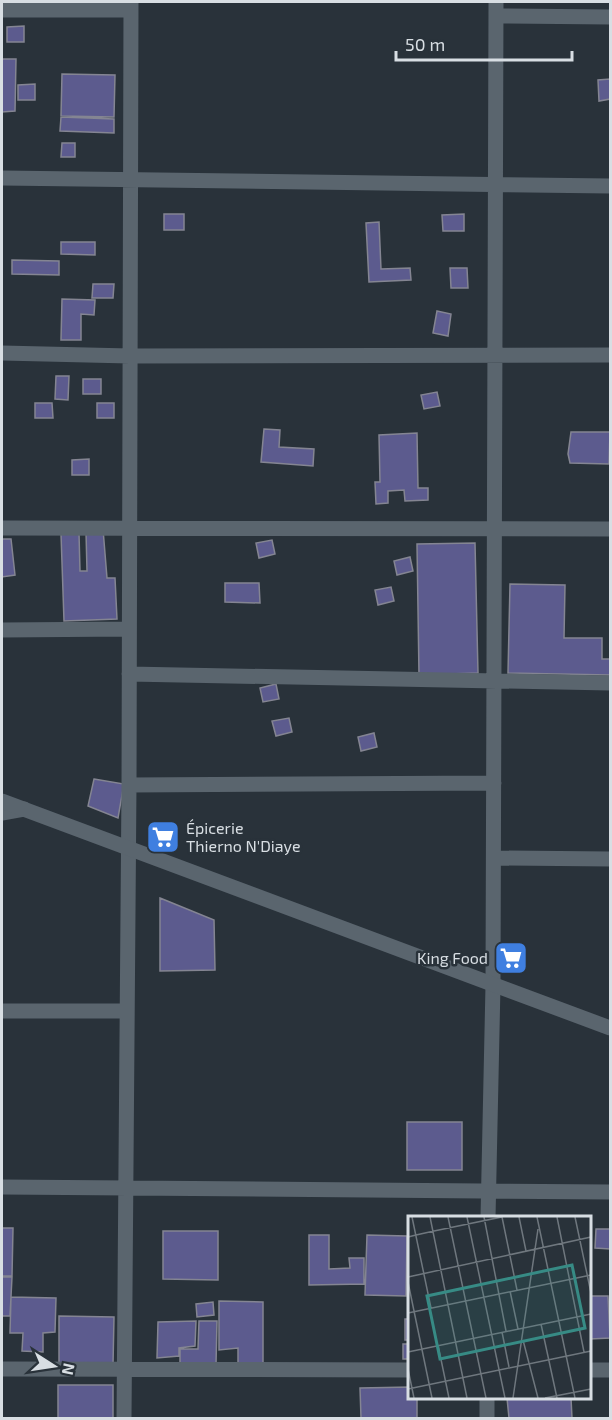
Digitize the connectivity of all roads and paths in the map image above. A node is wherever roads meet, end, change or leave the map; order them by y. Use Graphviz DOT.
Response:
graph roads {
  1 [pos="131,6"];
  2 [pos="496,9"];
  3 [pos="2,10"];
  4 [pos="610,17"];
  5 [pos="2,178"];
  6 [pos="131,180"];
  7 [pos="495,184"];
  8 [pos="610,186"];
  9 [pos="2,353"];
  10 [pos="495,355"];
  11 [pos="610,355"];
  12 [pos="130,356"];
  13 [pos="2,528"];
  14 [pos="129,529"];
  15 [pos="495,529"];
  16 [pos="610,529"];
  17 [pos="129,629"];
  18 [pos="2,630"];
  19 [pos="129,674"];
  20 [pos="494,682"];
  21 [pos="610,683"];
  22 [pos="494,783"];
  23 [pos="129,785"];
  24 [pos="2,801"];
  25 [pos="24,809"];
  26 [pos="2,813"];
  27 [pos="127,849"];
  28 [pos="494,858"];
  29 [pos="610,859"];
  30 [pos="493,985"];
  31 [pos="2,1011"];
  32 [pos="126,1011"];
  33 [pos="610,1028"];
  34 [pos="2,1187"];
  35 [pos="126,1188"];
  36 [pos="488,1191"];
  37 [pos="610,1192"];
  38 [pos="488,1216"];
  39 [pos="123,1368"];
  40 [pos="2,1369"];
  41 [pos="408,1370"];
  42 [pos="591,1370"];
  43 [pos="610,1371"];
  44 [pos="487,1399"];
  45 [pos="124,1419"];
  46 [pos="487,1419"];
  1 -- 3 [label="street"];
  1 -- 6 [label="street"];
  2 -- 4 [label="street"];
  2 -- 7 [label="street"];
  5 -- 6 [label="street"];
  6 -- 7 [label="street"];
  6 -- 12 [label="street"];
  7 -- 8 [label="street"];
  7 -- 10 [label="street"];
  9 -- 12 [label="street"];
  10 -- 11 [label="street"];
  10 -- 12 [label="street"];
  10 -- 15 [label="street"];
  12 -- 14 [label="street"];
  13 -- 14 [label="street"];
  14 -- 15 [label="street"];
  14 -- 17 [label="street"];
  15 -- 16 [label="street"];
  15 -- 20 [label="street"];
  17 -- 18 [label="street"];
  17 -- 19 [label="street"];
  19 -- 20 [label="street"];
  19 -- 23 [label="street"];
  20 -- 21 [label="street"];
  20 -- 22 [label="street"];
  22 -- 23 [label="street"];
  22 -- 28 [label="street"];
  23 -- 27 [label="street"];
  24 -- 25 [label="street"];
  25 -- 26 [label="street"];
  25 -- 27 [label="street"];
  27 -- 30 [label="street"];
  27 -- 32 [label="street"];
  28 -- 29 [label="street"];
  28 -- 30 [label="street"];
  30 -- 33 [label="street"];
  30 -- 36 [label="street"];
  31 -- 32 [label="street"];
  32 -- 35 [label="street"];
  34 -- 35 [label="street"];
  35 -- 36 [label="street"];
  35 -- 39 [label="street"];
  36 -- 37 [label="street"];
  36 -- 38 [label="street"];
  39 -- 40 [label="street"];
  39 -- 41 [label="street"];
  39 -- 45 [label="street"];
  42 -- 43 [label="street"];
  44 -- 46 [label="street"];
}
